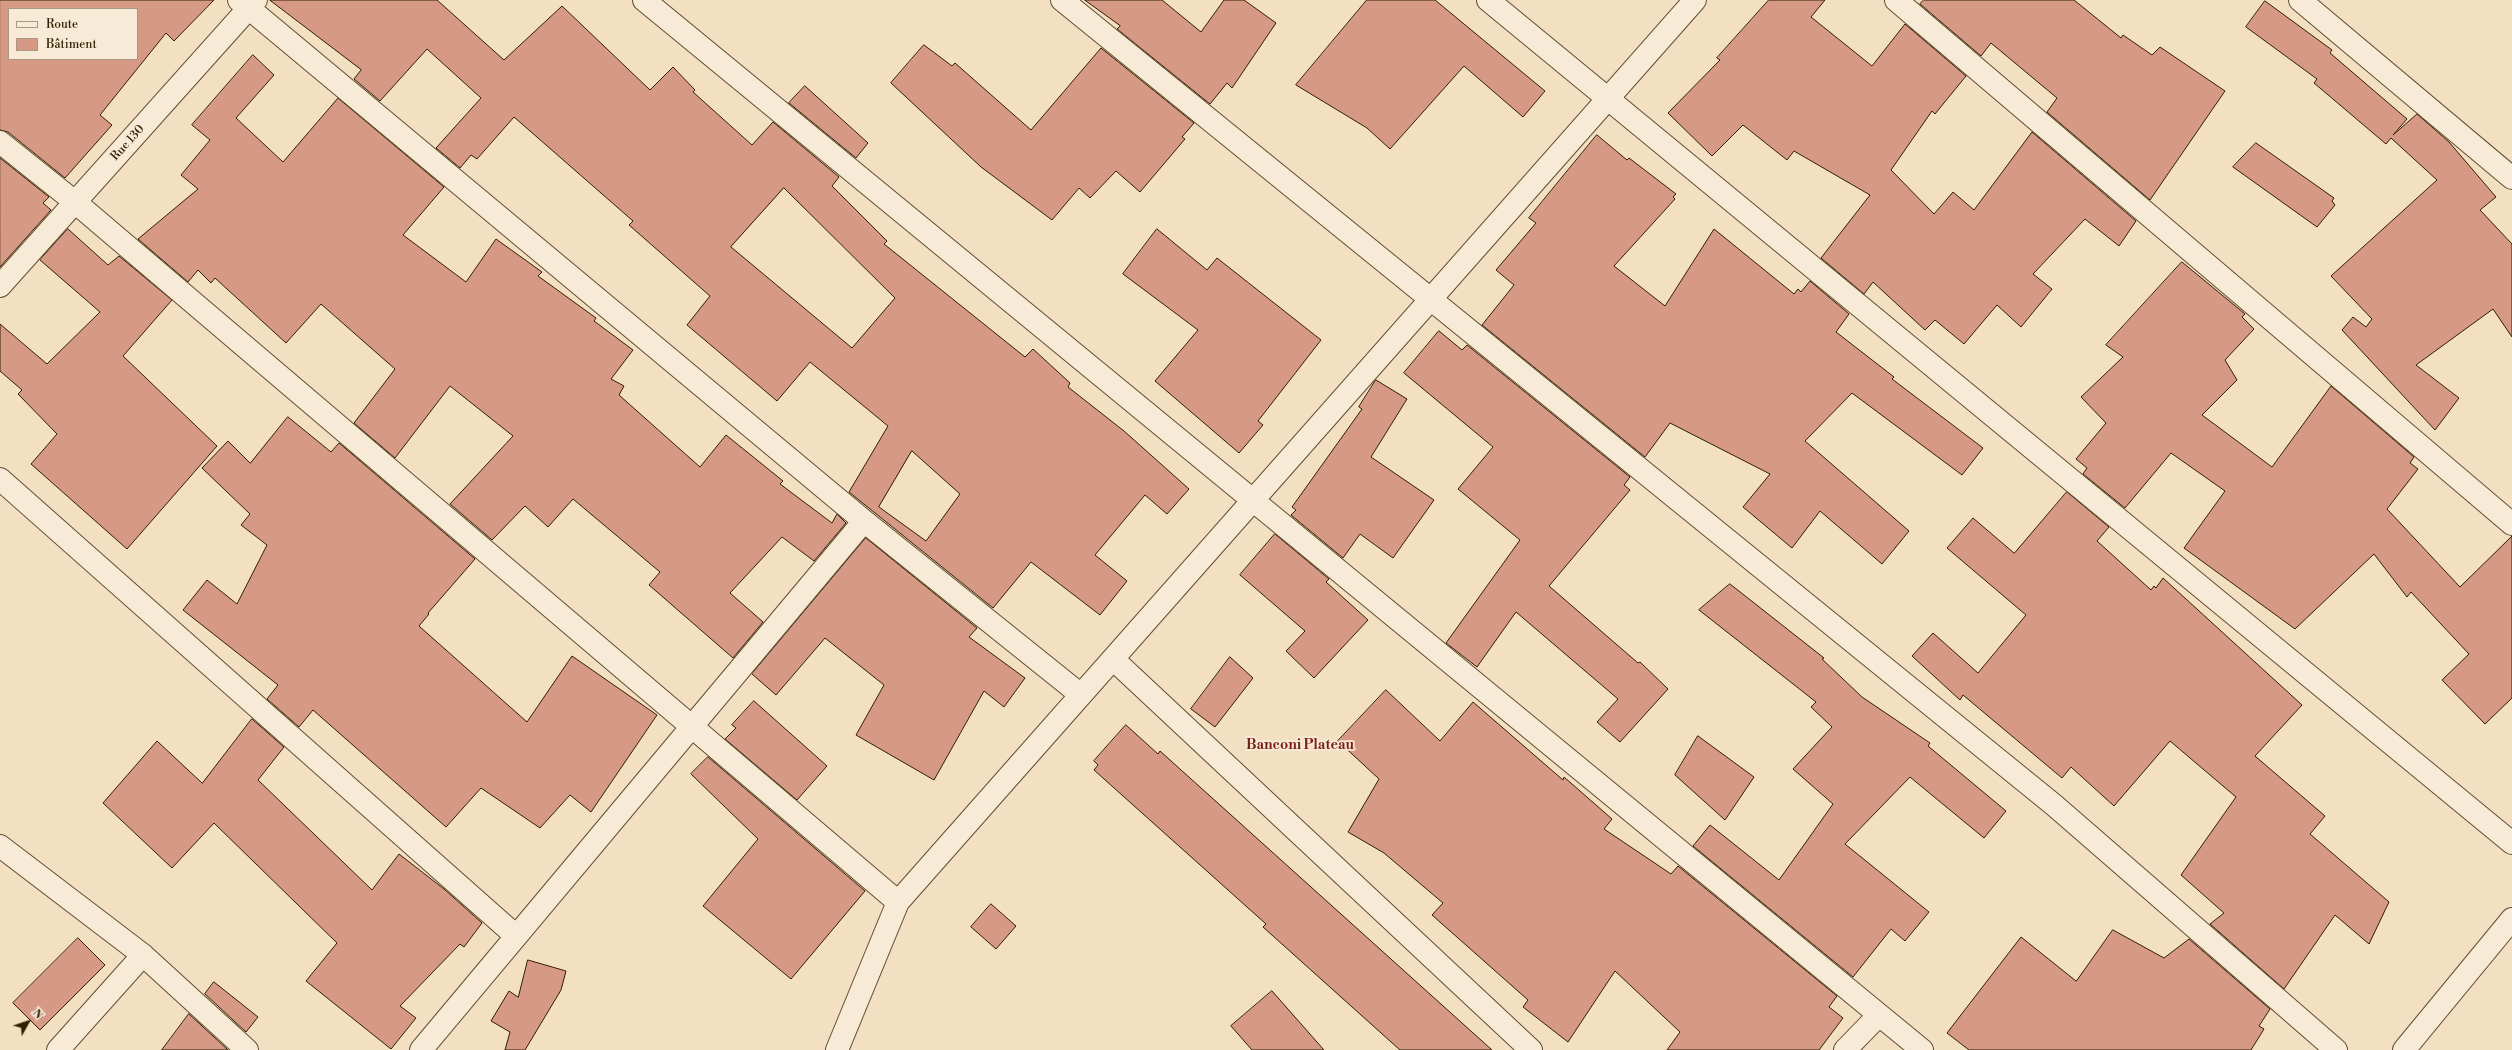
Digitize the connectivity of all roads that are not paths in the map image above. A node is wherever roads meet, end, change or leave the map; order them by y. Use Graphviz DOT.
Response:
graph roads {
  1 [pos="644,0"];
  2 [pos="1062,0"];
  3 [pos="1488,0"];
  4 [pos="1695,0"];
  5 [pos="1896,0"];
  6 [pos="2300,0"];
  7 [pos="248,3"];
  8 [pos="1608,98"];
  9 [pos="0,142"];
  10 [pos="2512,178"];
  11 [pos="75,202"];
  12 [pos="0,286"];
  13 [pos="1430,299"];
  14 [pos="0,480"];
  15 [pos="1253,500"];
  16 [pos="864,521"];
  17 [pos="2512,524"];
  18 [pos="1113,659"];
  19 [pos="1081,695"];
  20 [pos="691,728"];
  21 [pos="2512,843"];
  22 [pos="0,846"];
  23 [pos="898,902"];
  24 [pos="2512,919"];
  25 [pos="516,936"];
  26 [pos="143,955"];
  27 [pos="1879,1015"];
  28 [pos="58,1050"];
  29 [pos="247,1050"];
  30 [pos="421,1050"];
  31 [pos="837,1050"];
  32 [pos="1531,1050"];
  33 [pos="1845,1050"];
  34 [pos="1922,1050"];
  35 [pos="2336,1050"];
  36 [pos="2404,1050"];
  1 -- 15 [label="street"];
  2 -- 13 [label="street"];
  3 -- 8 [label="street"];
  4 -- 8 [label="street"];
  5 -- 17 [label="street"];
  6 -- 10 [label="street"];
  7 -- 11 [label="street, Rue 130"];
  7 -- 16 [label="street"];
  8 -- 13 [label="street"];
  8 -- 21 [label="street"];
  9 -- 11 [label="street"];
  11 -- 12 [label="street, Rue 130"];
  11 -- 20 [label="street"];
  13 -- 15 [label="street"];
  13 -- 35 [label="street"];
  14 -- 25 [label="street"];
  15 -- 18 [label="street"];
  15 -- 27 [label="street"];
  16 -- 19 [label="street"];
  16 -- 20 [label="street"];
  18 -- 19 [label="street"];
  18 -- 32 [label="street"];
  19 -- 23 [label="street"];
  20 -- 23 [label="street"];
  20 -- 25 [label="street"];
  22 -- 26 [label="street"];
  23 -- 31 [label="street"];
  24 -- 36 [label="street"];
  25 -- 30 [label="street"];
  26 -- 28 [label="street"];
  26 -- 29 [label="street"];
  27 -- 33 [label="street"];
  27 -- 34 [label="street"];
}
